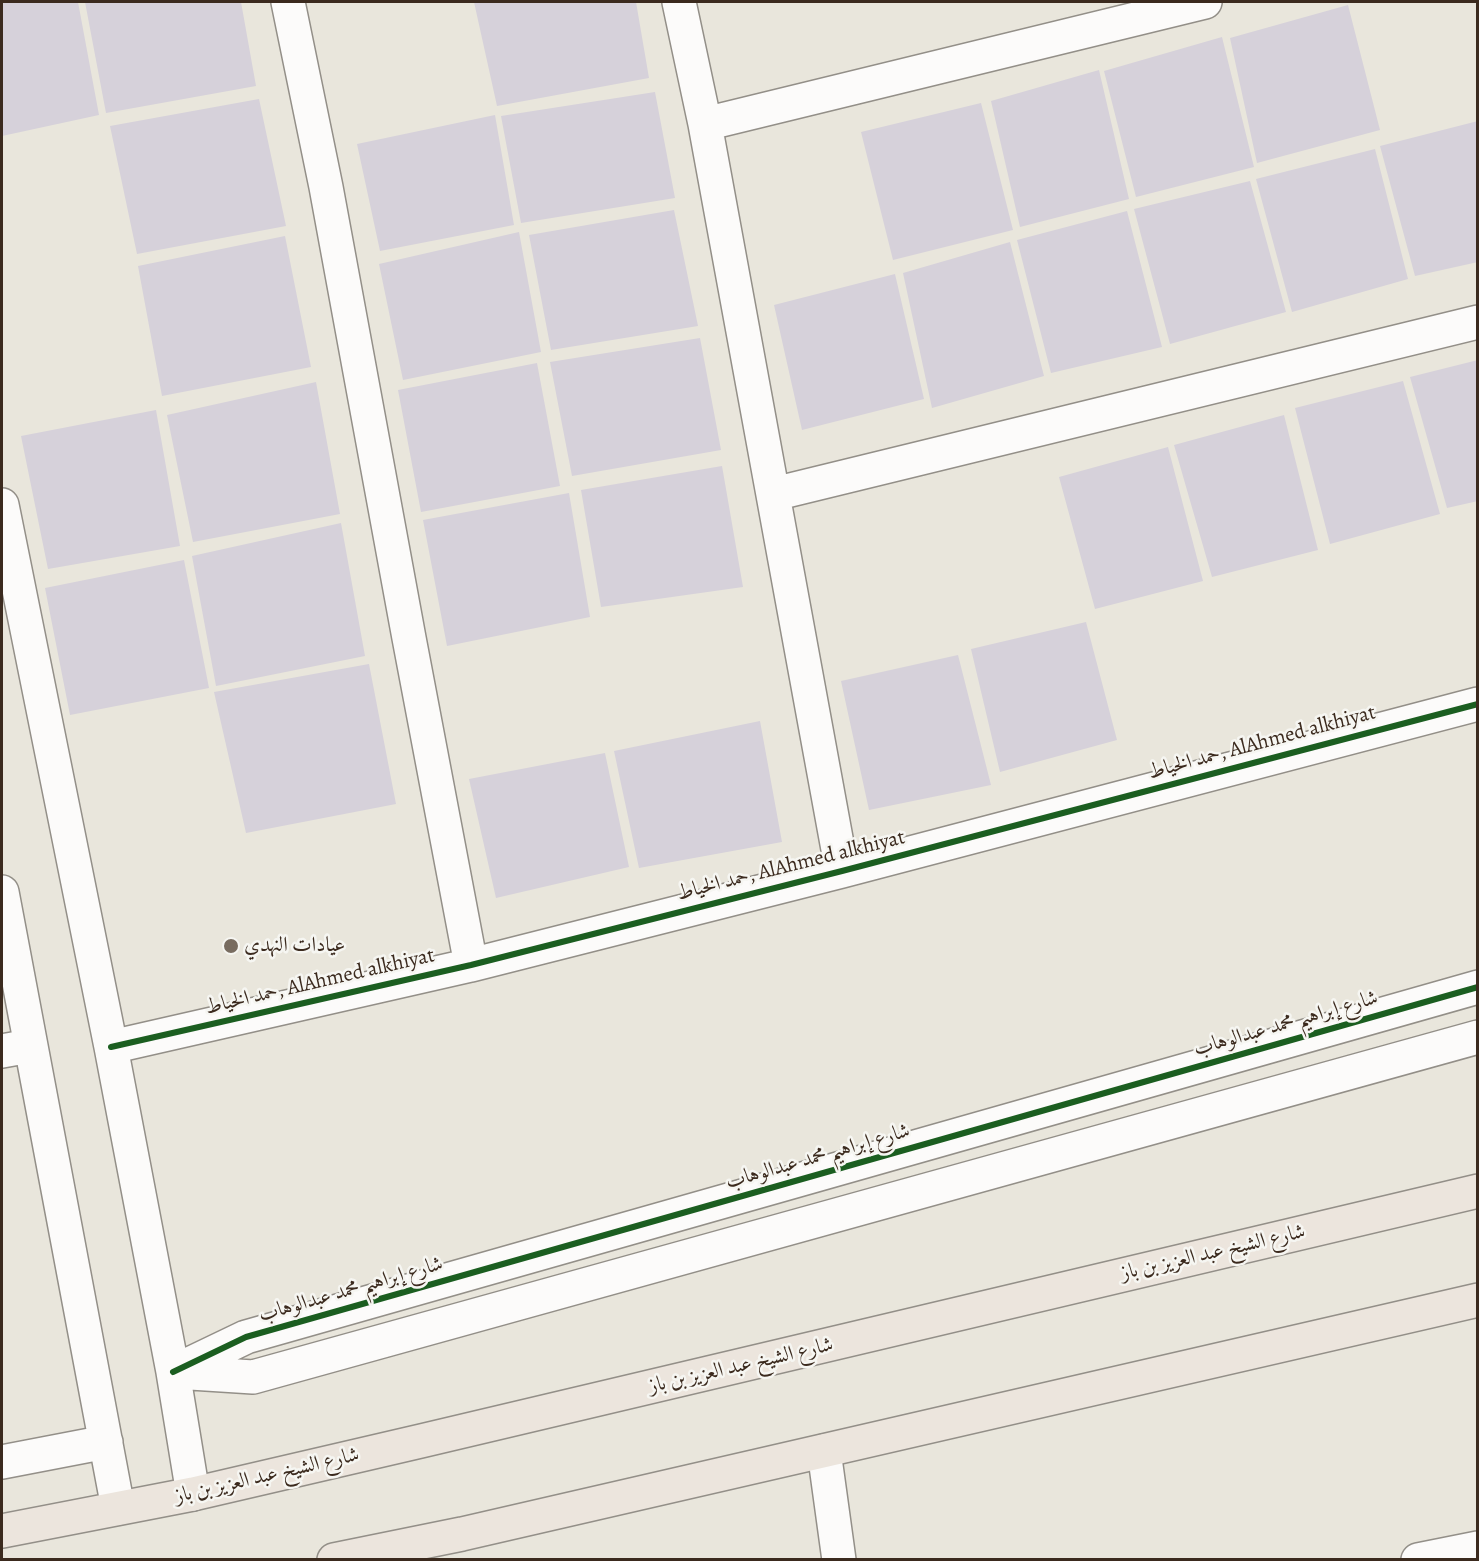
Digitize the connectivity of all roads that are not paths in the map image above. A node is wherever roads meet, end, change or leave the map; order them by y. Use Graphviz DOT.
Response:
graph roads {
  1 [pos="288,2"];
  2 [pos="679,2"];
  3 [pos="1205,2"];
  4 [pos="705,124"];
  5 [pos="1478,322"];
  6 [pos="774,494"];
  7 [pos="2,505"];
  8 [pos="15,643"];
  9 [pos="1478,704"];
  10 [pos="842,871"];
  11 [pos="2,892"];
  12 [pos="471,965"];
  13 [pos="1478,987"];
  14 [pos="1478,1037"];
  15 [pos="111,1047"];
  16 [pos="16,1048"];
  17 [pos="1478,1191"];
  18 [pos="1478,1300"];
  19 [pos="173,1372"];
  20 [pos="106,1442"];
  21 [pos="824,1451"];
  22 [pos="2,1462"];
  23 [pos="193,1494"];
  24 [pos="118,1508"];
  25 [pos="2,1531"];
  26 [pos="464,1547"];
  27 [pos="1478,1548"];
  28 [pos="383,1555"];
  29 [pos="334,1560"];
  30 [pos="839,1560"];
  31 [pos="1419,1560"];
  1 -- 12 [label="street"];
  2 -- 4 [label="street"];
  3 -- 4 [label="street"];
  4 -- 6 [label="street"];
  5 -- 6 [label="street"];
  6 -- 10 [label="street"];
  7 -- 8 [label="street"];
  8 -- 15 [label="street"];
  9 -- 10 [label="street, حمد الخياط, AlAhmed alkhiyat"];
  10 -- 12 [label="street, حمد الخياط, AlAhmed alkhiyat"];
  11 -- 16 [label="street"];
  12 -- 15 [label="street, حمد الخياط, AlAhmed alkhiyat"];
  13 -- 19 [label="street, شارع إبراهيم محمد عبدالوهاب"];
  14 -- 19 [label="street"];
  15 -- 19 [label="street"];
  16 -- 20 [label="street"];
  17 -- 23 [label="main road, شارع الشيخ عبد العزيز بن باز"];
  18 -- 21 [label="main road"];
  19 -- 23 [label="street"];
  20 -- 22 [label="street"];
  20 -- 24 [label="street"];
  21 -- 26 [label="main road"];
  21 -- 30 [label="street"];
  23 -- 24 [label="main road, شارع الشيخ عبد العزيز بن باز"];
  24 -- 25 [label="main road, شارع الشيخ عبد العزيز بن باز"];
  26 -- 28 [label="main road"];
  27 -- 31 [label="street"];
  28 -- 29 [label="main road"];
}
